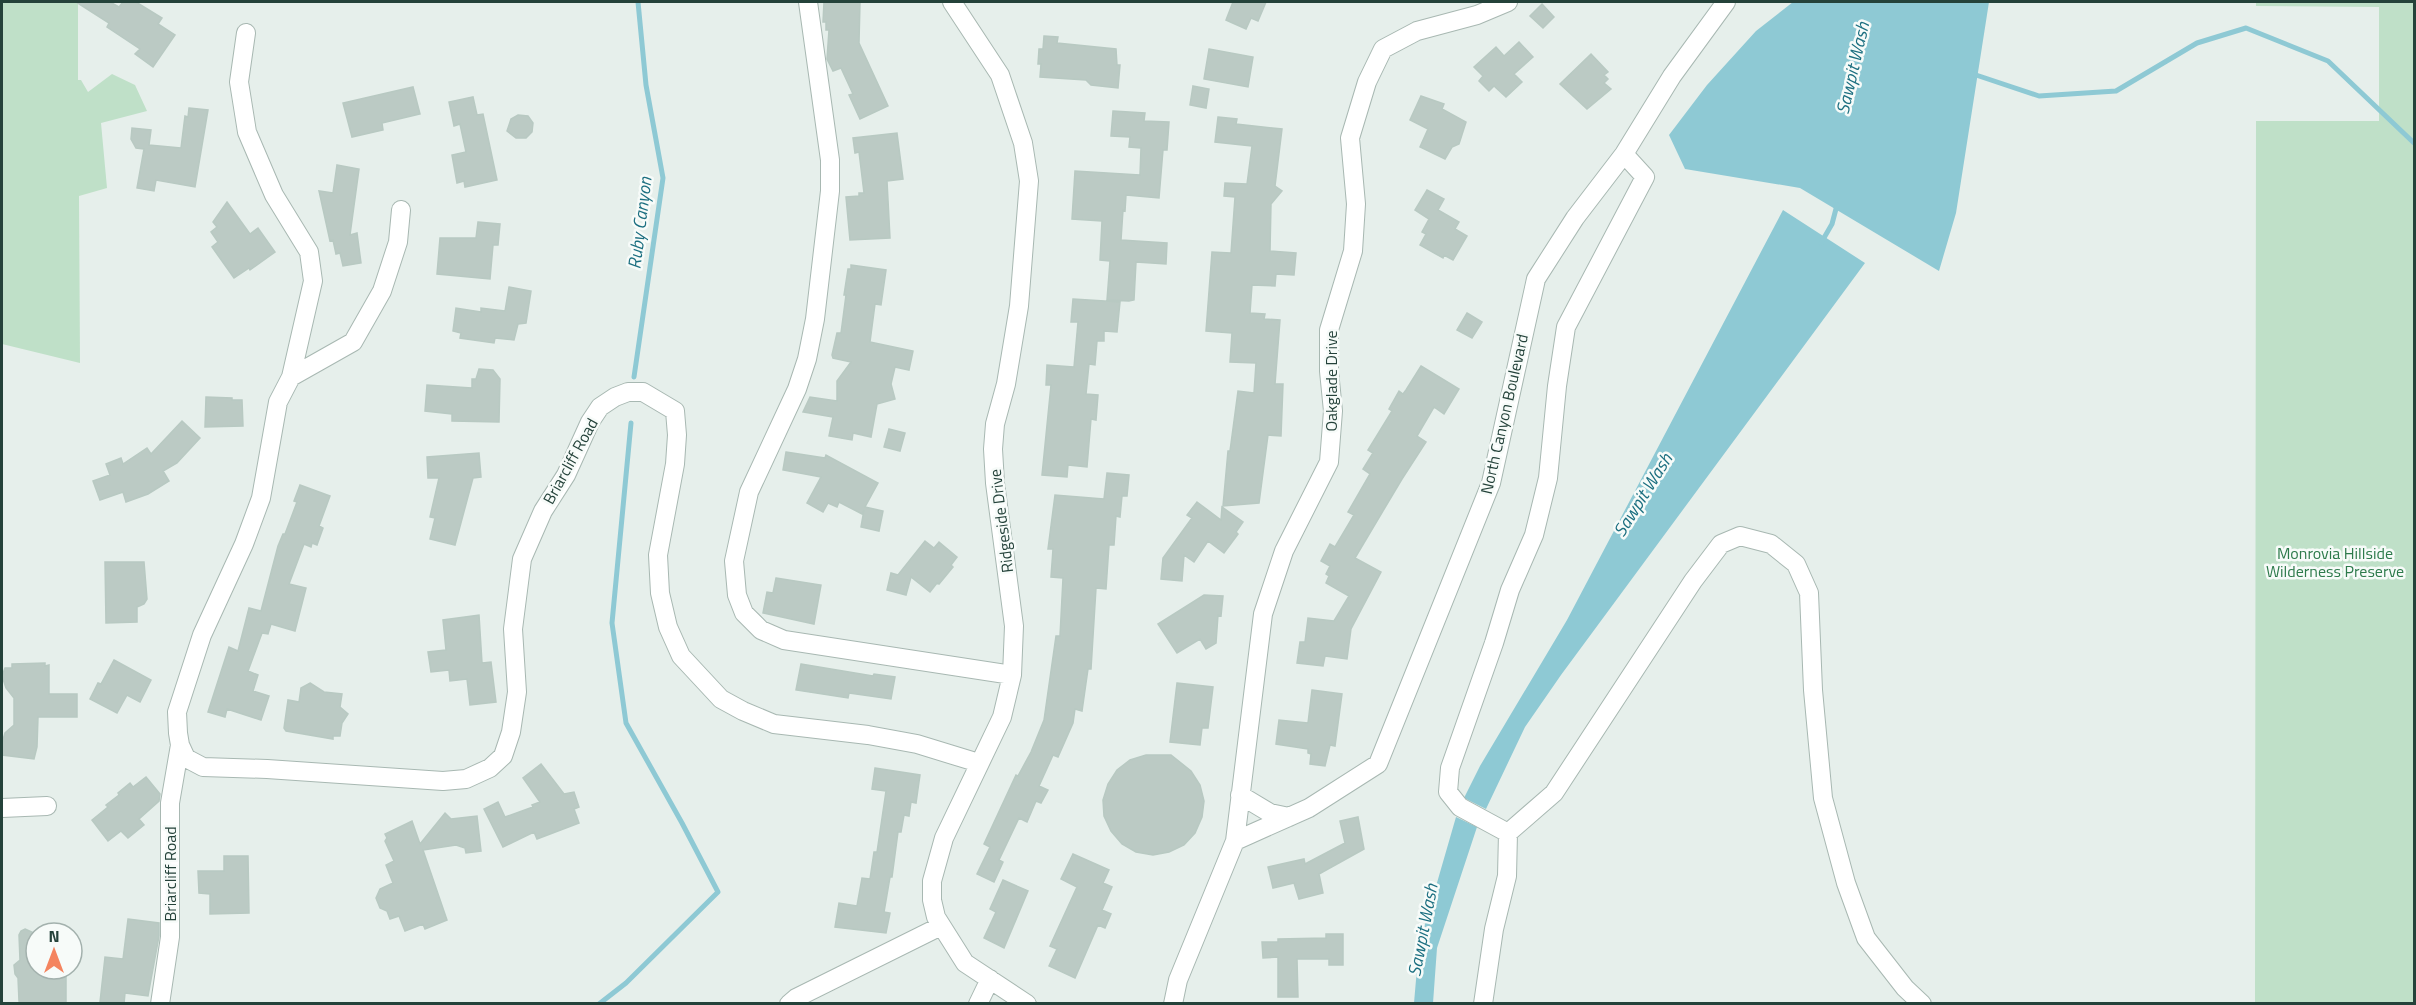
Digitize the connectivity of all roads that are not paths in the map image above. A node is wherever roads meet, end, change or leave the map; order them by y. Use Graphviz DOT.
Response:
graph roads {
  1 [pos="808,2"];
  2 [pos="952,2"];
  3 [pos="1508,2"];
  4 [pos="1725,2"];
  5 [pos="246,33"];
  6 [pos="1624,154"];
  7 [pos="401,210"];
  8 [pos="291,377"];
  9 [pos="1012,675"];
  10 [pos="180,745"];
  11 [pos="979,763"];
  12 [pos="1240,795"];
  13 [pos="47,806"];
  14 [pos="2,808"];
  15 [pos="1289,817"];
  16 [pos="1508,833"];
  17 [pos="1235,841"];
  18 [pos="941,926"];
  19 [pos="990,979"];
  20 [pos="160,1004"];
  21 [pos="789,1004"];
  22 [pos="978,1004"];
  23 [pos="1027,1004"];
  24 [pos="1173,1004"];
  25 [pos="1483,1004"];
  26 [pos="1922,1004"];
  1 -- 9 [label="street"];
  2 -- 9 [label="street, Ridgeside Drive"];
  3 -- 12 [label="street, Oakglade Drive"];
  4 -- 6 [label="street, North Canyon Boulevard"];
  5 -- 8 [label="street, Briarcliff Road"];
  6 -- 15 [label="street, North Canyon Boulevard"];
  6 -- 16 [label="street"];
  7 -- 8 [label="street"];
  8 -- 10 [label="street, Briarcliff Road"];
  9 -- 11 [label="street, Ridgeside Drive"];
  10 -- 11 [label="street, Briarcliff Road"];
  10 -- 20 [label="street, Briarcliff Road"];
  11 -- 18 [label="street, Ridgeside Drive"];
  12 -- 15 [label="street"];
  12 -- 17 [label="street, Oakglade Drive"];
  13 -- 14 [label="street"];
  15 -- 17 [label="street, North Canyon Boulevard"];
  16 -- 25 [label="street"];
  16 -- 26 [label="street"];
  17 -- 24 [label="street"];
  18 -- 19 [label="street, Ridgeside Drive"];
  18 -- 21 [label="street"];
  19 -- 22 [label="street"];
  19 -- 23 [label="street, Ridgeside Drive"];
}
